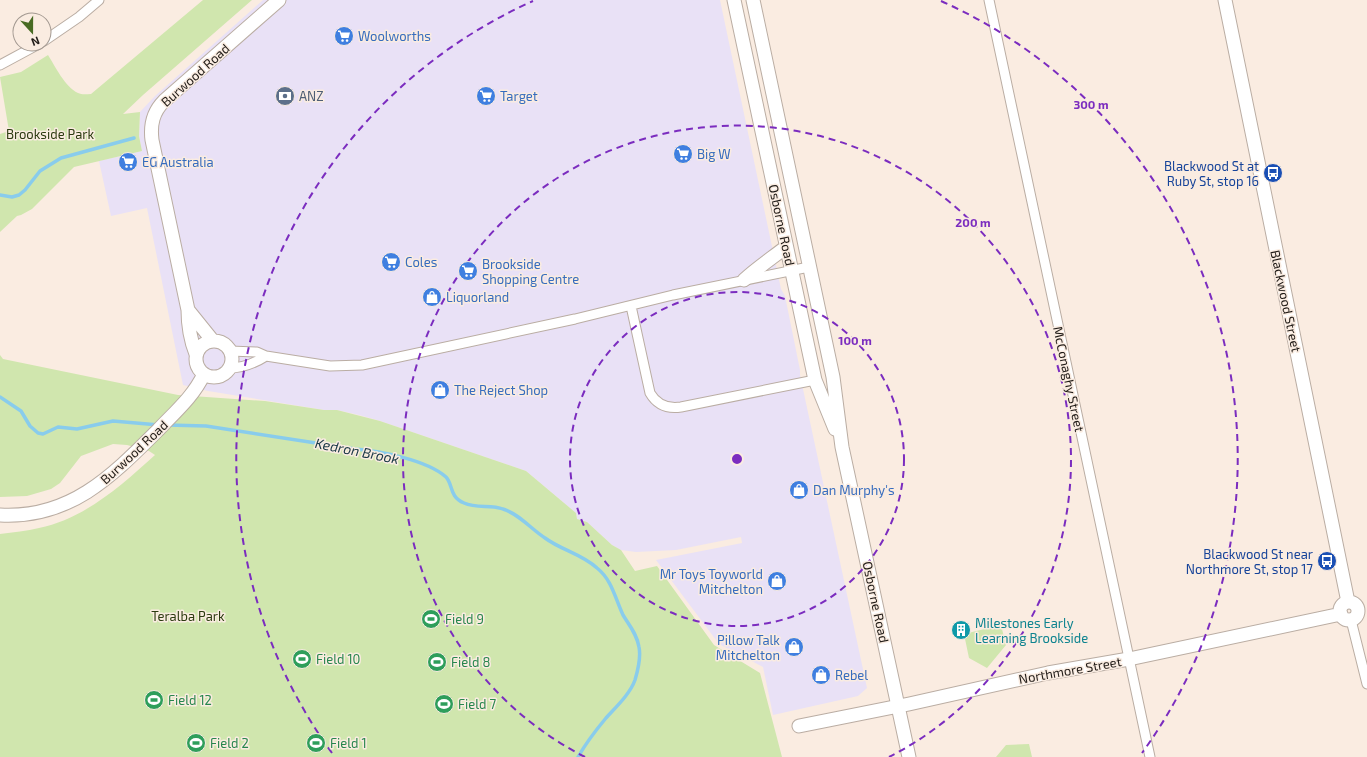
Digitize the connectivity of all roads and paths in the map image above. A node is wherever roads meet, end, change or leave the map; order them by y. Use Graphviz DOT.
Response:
graph roads {
  1 [pos="99,0"];
  2 [pos="279,0"];
  3 [pos="734,0"];
  4 [pos="753,0"];
  5 [pos="989,0"];
  6 [pos="1225,0"];
  7 [pos="52,35"];
  8 [pos="24,52"];
  9 [pos="0,65"];
  10 [pos="786,247"];
  11 [pos="809,267"];
  12 [pos="792,270"];
  13 [pos="744,280"];
  14 [pos="632,306"];
  15 [pos="188,310"];
  16 [pos="213,341"];
  17 [pos="230,351"];
  18 [pos="196,354"];
  19 [pos="266,356"];
  20 [pos="229,368"];
  21 [pos="204,374"];
  22 [pos="814,380"];
  23 [pos="842,447"];
  24 [pos="0,515"];
  25 [pos="1353,611"];
  26 [pos="1129,659"];
  27 [pos="1367,684"];
  28 [pos="898,706"];
  29 [pos="799,726"];
  30 [pos="909,757"];
  31 [pos="1150,757"];
  1 -- 7 [label="street"];
  2 -- 15 [label="street, Burwood Road"];
  3 -- 10 [label="street, Osborne Road"];
  4 -- 11 [label="street, Osborne Road"];
  5 -- 26 [label="street, McConaghy Street"];
  6 -- 25 [label="street, Blackwood Street"];
  8 -- 9 [label="street"];
  10 -- 12 [label="street, Osborne Road"];
  10 -- 13 [label="street"];
  11 -- 12 [label="street"];
  11 -- 23 [label="street, Osborne Road"];
  12 -- 13 [label="street"];
  12 -- 22 [label="street, Osborne Road"];
  13 -- 14 [label="street"];
  14 -- 19 [label="street"];
  14 -- 22 [label="street"];
  15 -- 16 [label="street"];
  15 -- 18 [label="street, Burwood Road"];
  16 -- 17 [label="street"];
  16 -- 18 [label="street"];
  17 -- 19 [label="street"];
  17 -- 20 [label="street"];
  18 -- 21 [label="street"];
  19 -- 20 [label="street"];
  20 -- 21 [label="street"];
  21 -- 24 [label="street, Burwood Road"];
  22 -- 23 [label="street, Osborne Road"];
  23 -- 28 [label="street, Osborne Road"];
  25 -- 26 [label="street, Northmore Street"];
  25 -- 27 [label="street, Blackwood Street"];
  26 -- 28 [label="street, Northmore Street"];
  26 -- 31 [label="street, McConaghy Street"];
  28 -- 29 [label="street, Northmore Street"];
  28 -- 30 [label="street, Osborne Road"];
}
